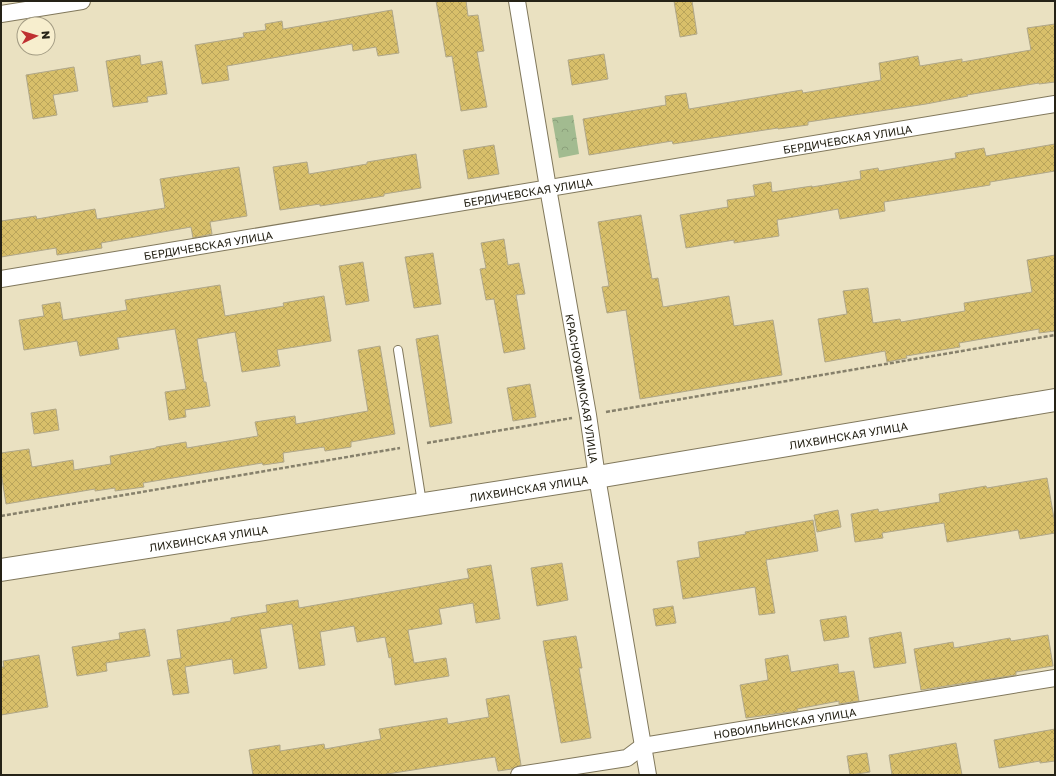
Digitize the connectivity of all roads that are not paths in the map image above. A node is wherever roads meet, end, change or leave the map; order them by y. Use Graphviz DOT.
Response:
graph roads {
  1 [pos="82,1"];
  2 [pos="517,1"];
  3 [pos="1,14"];
  4 [pos="1055,104"];
  5 [pos="548,188"];
  6 [pos="1,279"];
  7 [pos="398,350"];
  8 [pos="1055,400"];
  9 [pos="597,477"];
  10 [pos="422,504"];
  11 [pos="1,570"];
  12 [pos="1055,678"];
  13 [pos="643,746"];
  14 [pos="518,775"];
  15 [pos="648,775"];
  1 -- 3 [label="street"];
  2 -- 5 [label="street, КРАСНОУФИМСКАЯ УЛИЦА"];
  4 -- 5 [label="street, БЕРДИЧЕВСКАЯ УЛИЦА"];
  5 -- 6 [label="street, БЕРДИЧЕВСКАЯ УЛИЦА"];
  5 -- 9 [label="street, КРАСНОУФИМСКАЯ УЛИЦА"];
  7 -- 10 [label="lane"];
  8 -- 9 [label="main road, ЛИХВИНСКАЯ УЛИЦА"];
  9 -- 10 [label="main road, ЛИХВИНСКАЯ УЛИЦА"];
  9 -- 13 [label="street, КРАСНОУФИМСКАЯ УЛИЦА"];
  10 -- 11 [label="main road, ЛИХВИНСКАЯ УЛИЦА"];
  12 -- 13 [label="street, НОВОИЛЬИНСКАЯ УЛИЦА"];
  13 -- 14 [label="street, НОВОИЛЬИНСКАЯ УЛИЦА"];
  13 -- 15 [label="street, КРАСНОУФИМСКАЯ УЛИЦА"];
}
